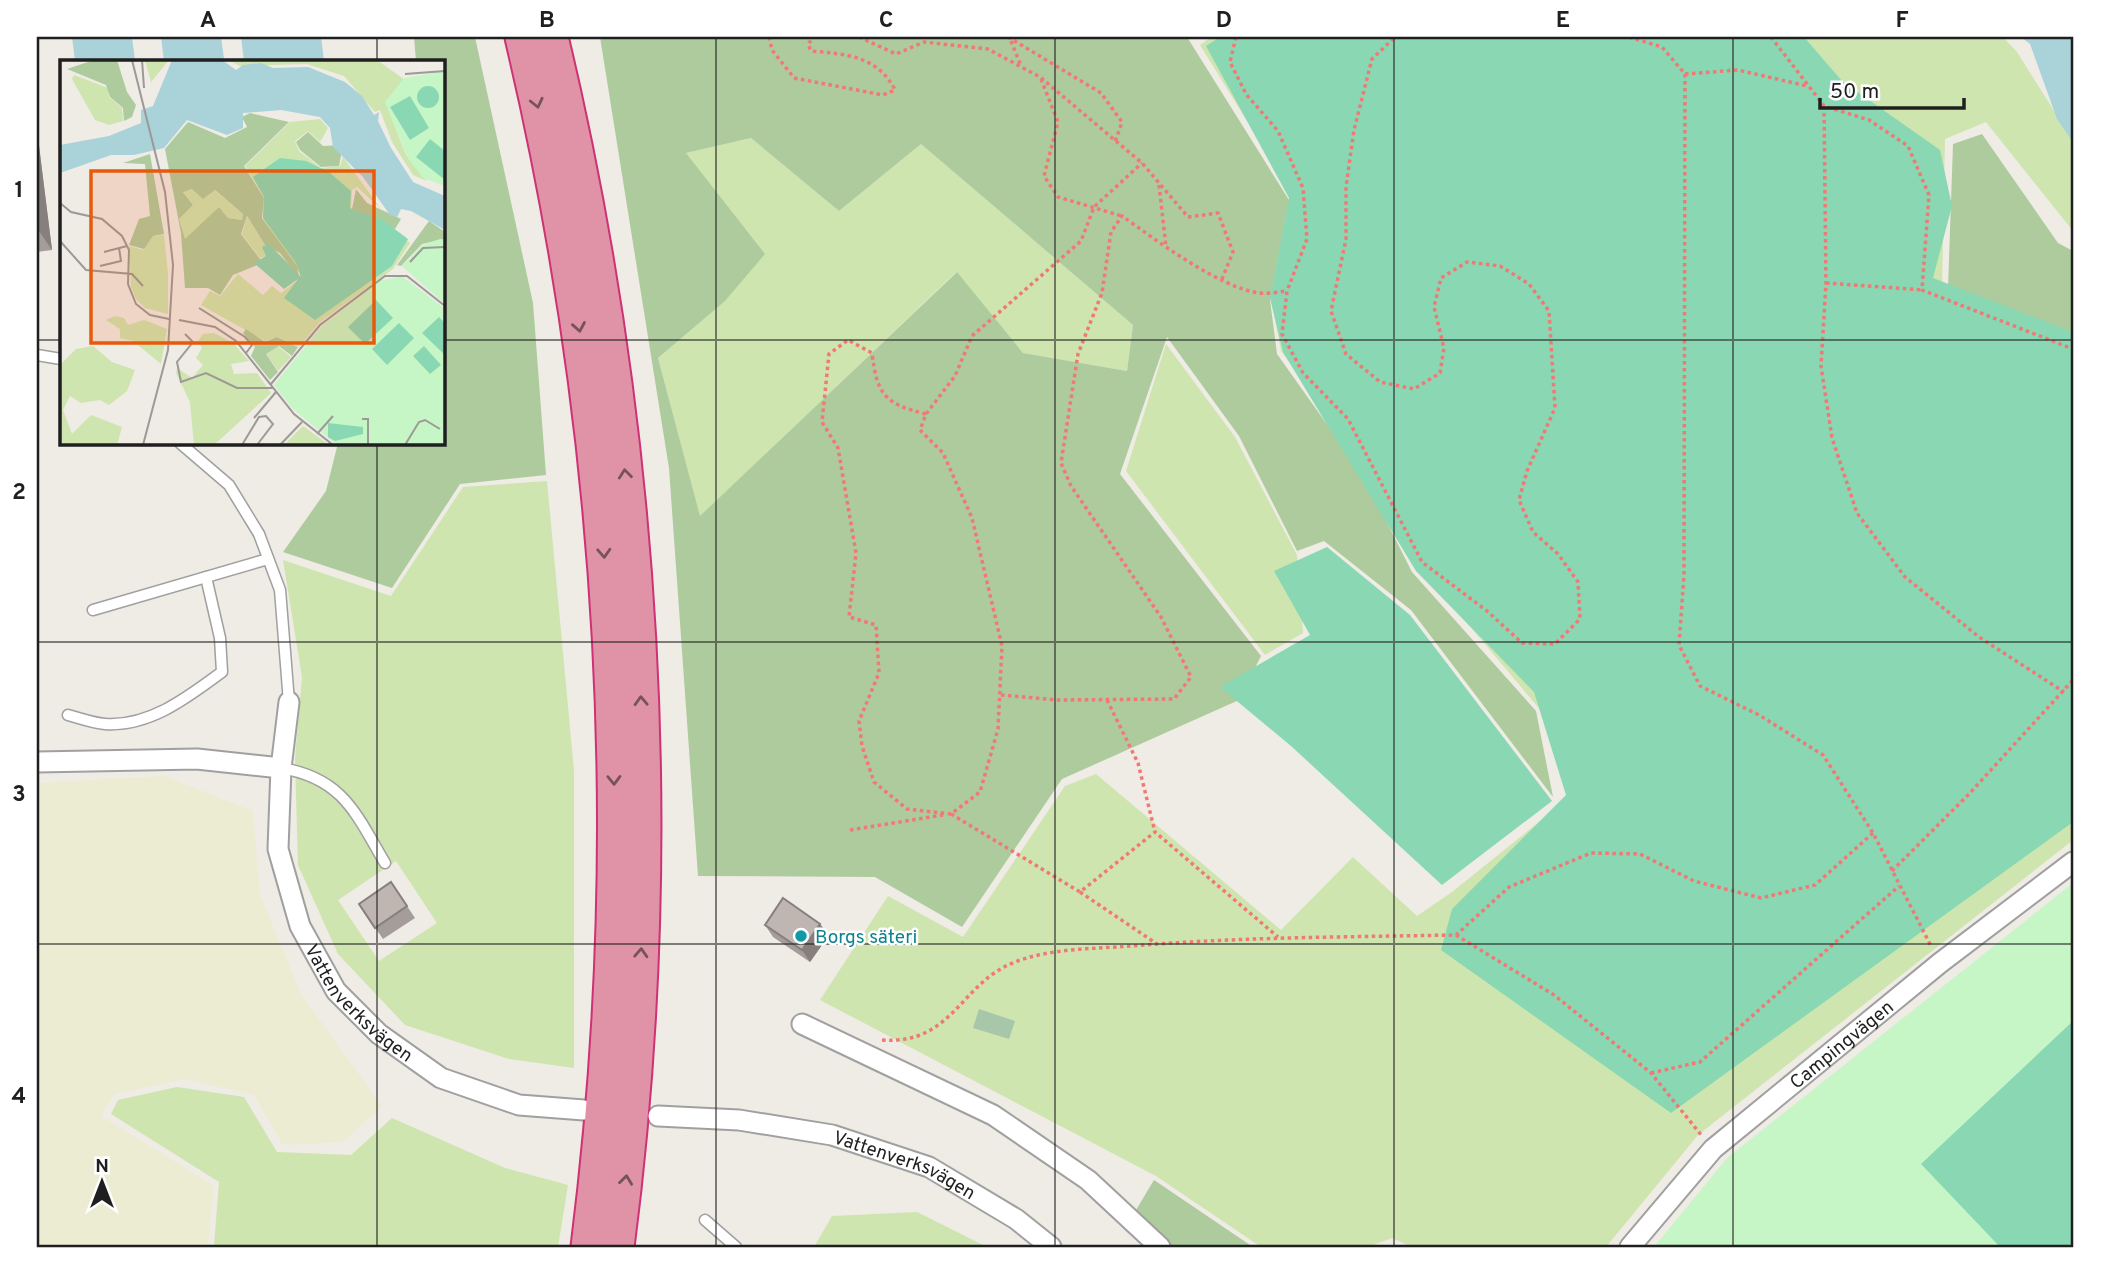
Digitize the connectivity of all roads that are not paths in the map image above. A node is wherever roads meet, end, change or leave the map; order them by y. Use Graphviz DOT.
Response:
graph roads {
  1 [pos="522,37"];
  2 [pos="551,37"];
  3 [pos="37,355"];
  4 [pos="60,359"];
  5 [pos="181,444"];
  6 [pos="268,559"];
  7 [pos="206,577"];
  8 [pos="93,610"];
  9 [pos="289,702"];
  10 [pos="68,715"];
  11 [pos="37,762"];
  12 [pos="281,768"];
  13 [pos="2073,862"];
  14 [pos="385,863"];
  15 [pos="802,1024"];
  16 [pos="583,1110"];
  17 [pos="658,1116"];
  18 [pos="705,1220"];
  19 [pos="588,1247"];
  20 [pos="617,1247"];
  21 [pos="736,1247"];
  22 [pos="1051,1247"];
  23 [pos="1160,1247"];
  24 [pos="1630,1247"];
  1 -- 19 [label="highway, one-way"];
  20 -- 2 [label="highway, one-way"];
  3 -- 4 [label="lane"];
  5 -- 6 [label="lane"];
  6 -- 7 [label="lane"];
  6 -- 9 [label="lane"];
  7 -- 8 [label="lane"];
  7 -- 10 [label="lane"];
  9 -- 12 [label="street, Vattenverksvägen"];
  11 -- 12 [label="street"];
  12 -- 14 [label="lane"];
  12 -- 16 [label="street, Vattenverksvägen"];
  13 -- 24 [label="street, Campingvägen"];
  15 -- 23 [label="street"];
  17 -- 22 [label="street, Vattenverksvägen"];
  18 -- 21 [label="lane"];
}
